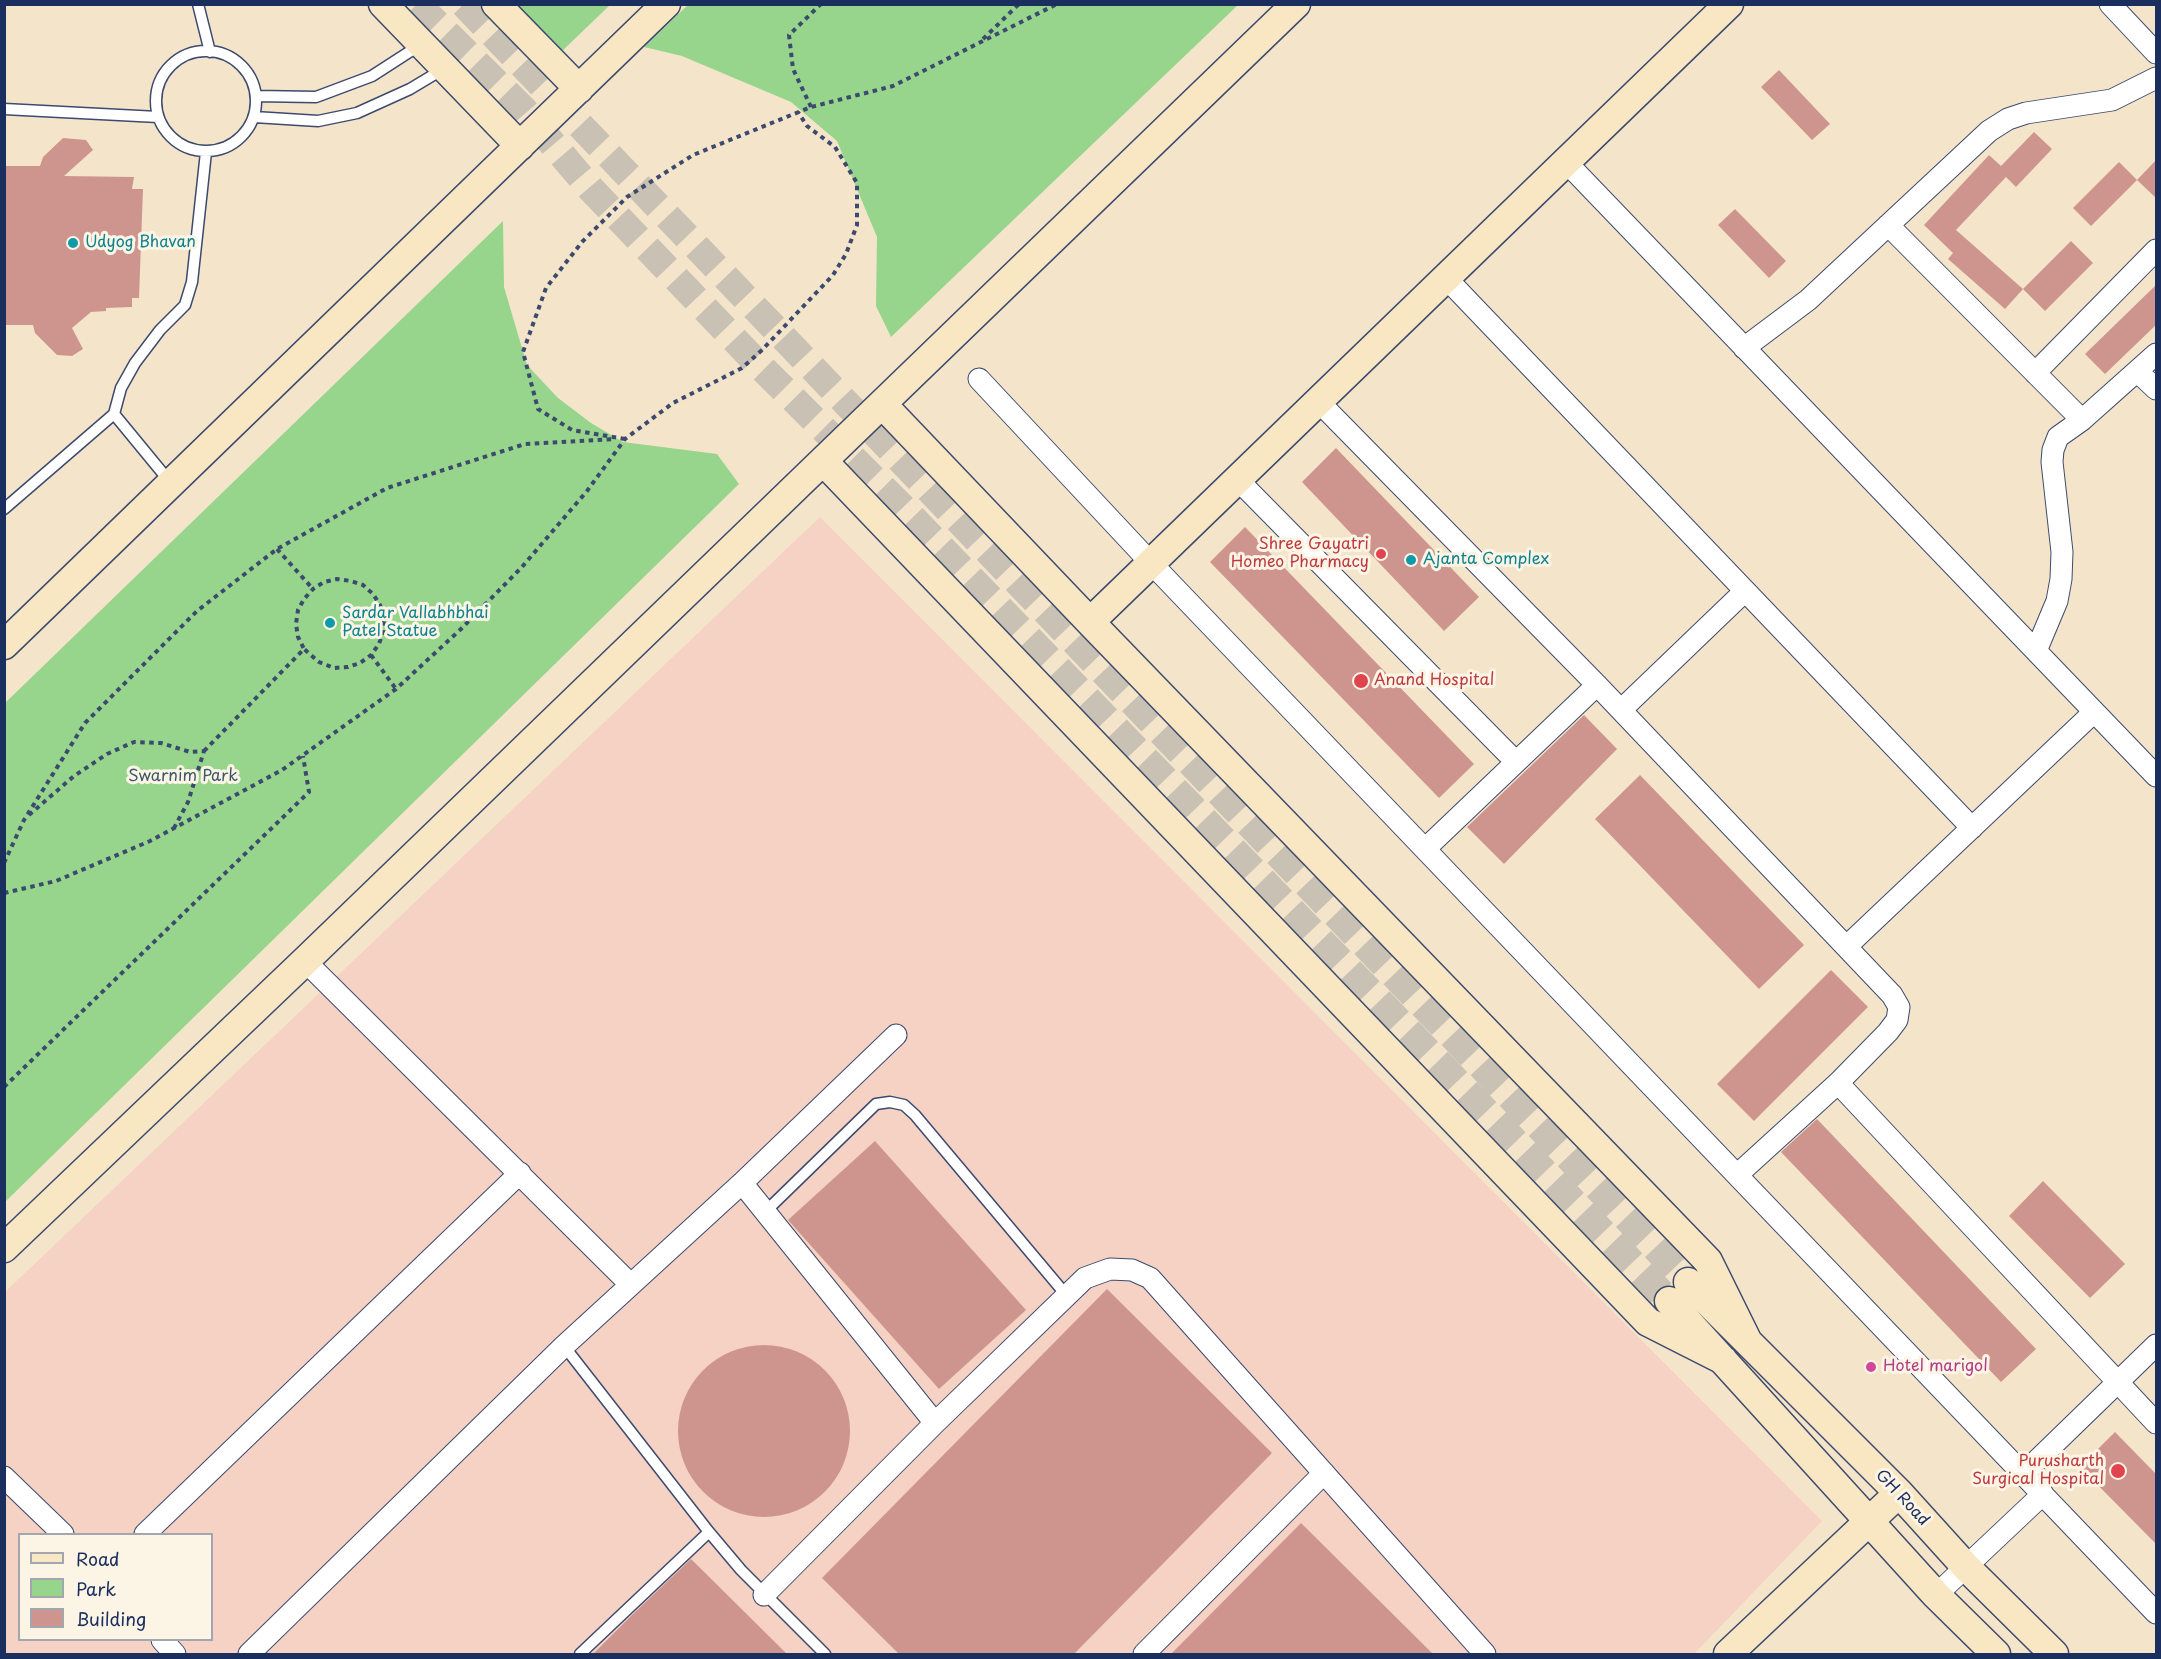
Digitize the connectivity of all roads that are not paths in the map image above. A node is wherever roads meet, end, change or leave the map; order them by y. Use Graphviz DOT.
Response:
graph roads {
  1 [pos="198,4"];
  2 [pos="383,4"];
  3 [pos="496,4"];
  4 [pos="666,4"];
  5 [pos="1296,4"];
  6 [pos="1729,4"];
  7 [pos="2110,4"];
  8 [pos="421,44"];
  9 [pos="210,52"];
  10 [pos="2157,53"];
  11 [pos="445,68"];
  12 [pos="2157,78"];
  13 [pos="579,89"];
  14 [pos="256,96"];
  15 [pos="4,109"];
  16 [pos="158,117"];
  17 [pos="254,117"];
  18 [pos="520,146"];
  19 [pos="206,152"];
  20 [pos="1566,162"];
  21 [pos="1888,225"];
  22 [pos="2157,250"];
  23 [pos="1446,278"];
  24 [pos="1744,348"];
  25 [pos="2157,354"];
  26 [pos="2138,372"];
  27 [pos="2035,373"];
  28 [pos="979,379"];
  29 [pos="2157,389"];
  30 [pos="1318,401"];
  31 [pos="882,404"];
  32 [pos="114,414"];
  33 [pos="2082,420"];
  34 [pos="823,461"];
  35 [pos="1237,479"];
  36 [pos="171,484"];
  37 [pos="4,509"];
  38 [pos="1151,563"];
  39 [pos="1745,591"];
  40 [pos="1090,622"];
  41 [pos="4,645"];
  42 [pos="2036,651"];
  43 [pos="1597,685"];
  44 [pos="1621,710"];
  45 [pos="2094,712"];
  46 [pos="1516,762"];
  47 [pos="2157,776"];
  48 [pos="1972,828"];
  49 [pos="1425,849"];
  50 [pos="1846,946"];
  51 [pos="305,961"];
  52 [pos="896,1035"];
  53 [pos="1838,1083"];
  54 [pos="520,1173"];
  55 [pos="1737,1175"];
  56 [pos="742,1183"];
  57 [pos="765,1212"];
  58 [pos="4,1248"];
  59 [pos="630,1284"];
  60 [pos="1067,1296"];
  61 [pos="1748,1342"];
  62 [pos="2157,1345"];
  63 [pos="564,1346"];
  64 [pos="1723,1360"];
  65 [pos="2117,1383"];
  66 [pos="935,1423"];
  67 [pos="2157,1423"];
  68 [pos="1324,1473"];
  69 [pos="2024,1474"];
  70 [pos="4,1477"];
  71 [pos="1899,1493"];
  72 [pos="2043,1494"];
  73 [pos="1870,1522"];
  74 [pos="709,1532"];
  75 [pos="62,1533"];
  76 [pos="146,1533"];
  77 [pos="1966,1567"];
  78 [pos="764,1595"];
  79 [pos="1936,1595"];
  80 [pos="2157,1612"];
  81 [pos="163,1641"];
  82 [pos="175,1654"];
  83 [pos="249,1654"];
  84 [pos="579,1654"];
  85 [pos="825,1654"];
  86 [pos="1144,1654"];
  87 [pos="1485,1654"];
  88 [pos="1728,1654"];
  89 [pos="1996,1654"];
  90 [pos="2054,1654"];
  1 -- 9 [label="lane"];
  2 -- 8 [label="street"];
  3 -- 13 [label="street"];
  4 -- 13 [label="street"];
  5 -- 31 [label="street"];
  6 -- 20 [label="street"];
  7 -- 10 [label="street"];
  8 -- 11 [label="street"];
  8 -- 14 [label="lane"];
  9 -- 14 [label="lane"];
  9 -- 16 [label="lane"];
  11 -- 17 [label="lane"];
  11 -- 18 [label="street"];
  12 -- 21 [label="street"];
  13 -- 18 [label="street"];
  14 -- 17 [label="lane"];
  15 -- 16 [label="lane"];
  16 -- 19 [label="lane"];
  17 -- 19 [label="lane"];
  18 -- 36 [label="street"];
  19 -- 32 [label="lane"];
  20 -- 23 [label="street"];
  20 -- 24 [label="street"];
  21 -- 24 [label="street"];
  21 -- 27 [label="street"];
  22 -- 27 [label="street"];
  23 -- 30 [label="street"];
  23 -- 39 [label="street"];
  24 -- 42 [label="street"];
  25 -- 26 [label="street"];
  26 -- 29 [label="street"];
  26 -- 33 [label="street"];
  27 -- 33 [label="street"];
  28 -- 38 [label="street"];
  30 -- 35 [label="street"];
  30 -- 43 [label="street"];
  31 -- 34 [label="street"];
  31 -- 40 [label="street"];
  32 -- 36 [label="lane"];
  32 -- 37 [label="lane"];
  33 -- 42 [label="street"];
  34 -- 51 [label="street"];
  34 -- 64 [label="street"];
  35 -- 38 [label="street"];
  35 -- 46 [label="street"];
  36 -- 41 [label="street"];
  38 -- 40 [label="street"];
  38 -- 49 [label="street"];
  39 -- 44 [label="street"];
  39 -- 48 [label="street"];
  40 -- 61 [label="street"];
  42 -- 45 [label="street"];
  43 -- 44 [label="street"];
  43 -- 46 [label="street"];
  44 -- 50 [label="street"];
  45 -- 47 [label="street"];
  45 -- 48 [label="street"];
  46 -- 49 [label="street"];
  48 -- 50 [label="street"];
  49 -- 55 [label="street"];
  50 -- 53 [label="street"];
  51 -- 54 [label="street"];
  51 -- 58 [label="street"];
  52 -- 56 [label="street"];
  53 -- 55 [label="street"];
  53 -- 65 [label="street"];
  54 -- 59 [label="street"];
  54 -- 76 [label="street"];
  55 -- 69 [label="street"];
  56 -- 57 [label="street"];
  56 -- 59 [label="street"];
  57 -- 60 [label="lane"];
  57 -- 66 [label="street"];
  59 -- 63 [label="street"];
  60 -- 66 [label="street"];
  60 -- 68 [label="street"];
  61 -- 64 [label="street, GH Road"];
  61 -- 71 [label="street, GH Road"];
  62 -- 65 [label="street"];
  63 -- 74 [label="lane"];
  63 -- 83 [label="street"];
  64 -- 73 [label="street"];
  65 -- 67 [label="street"];
  65 -- 69 [label="street"];
  66 -- 78 [label="street"];
  68 -- 86 [label="street"];
  68 -- 87 [label="street"];
  69 -- 72 [label="street"];
  70 -- 75 [label="street"];
  71 -- 73 [label="street"];
  71 -- 77 [label="street, GH Road"];
  72 -- 77 [label="street"];
  72 -- 80 [label="street"];
  73 -- 79 [label="street"];
  73 -- 88 [label="street"];
  74 -- 78 [label="lane"];
  74 -- 84 [label="lane"];
  77 -- 79 [label="street"];
  77 -- 90 [label="street, GH Road"];
  78 -- 85 [label="lane"];
  79 -- 89 [label="street"];
  81 -- 82 [label="street"];
}
